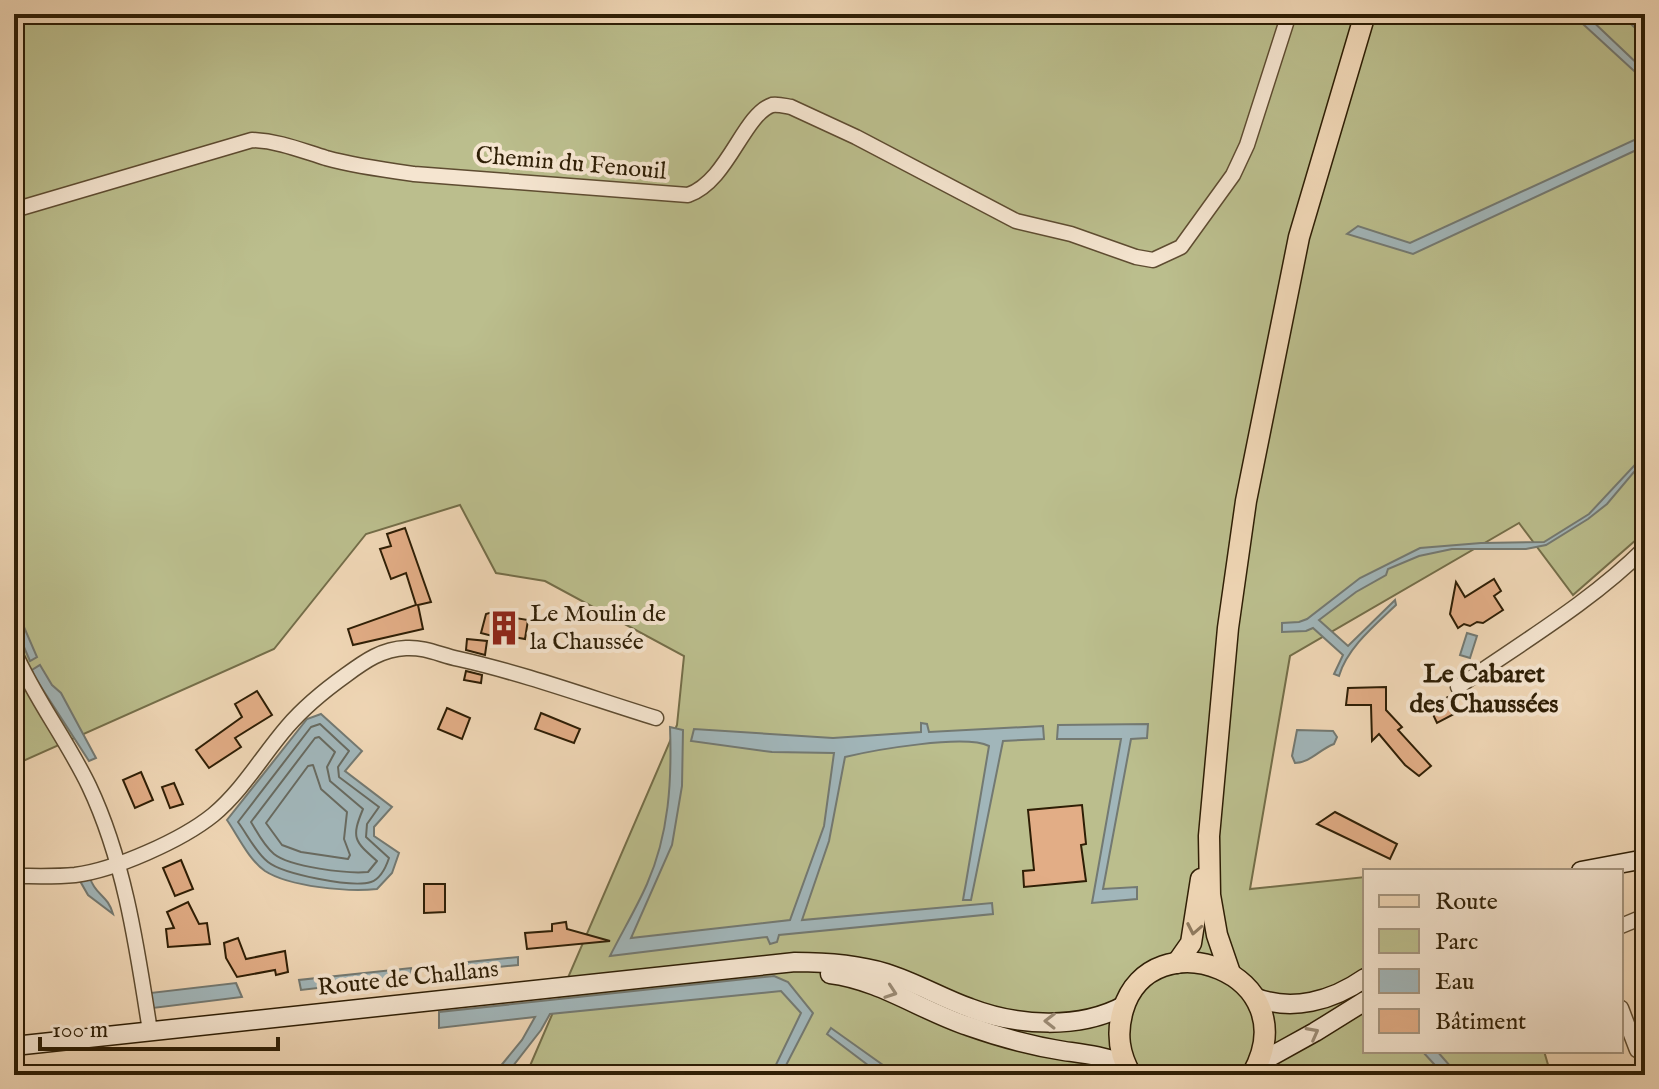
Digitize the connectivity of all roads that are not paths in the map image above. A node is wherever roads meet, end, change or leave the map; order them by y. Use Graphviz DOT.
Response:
graph roads {
  1 [pos="1289,14"];
  2 [pos="1365,14"];
  3 [pos="14,210"];
  4 [pos="1645,548"];
  5 [pos="14,651"];
  6 [pos="1458,687"];
  7 [pos="656,718"];
  8 [pos="1209,836"];
  9 [pos="1645,859"];
  10 [pos="119,862"];
  11 [pos="1592,869"];
  12 [pos="14,876"];
  13 [pos="1645,916"];
  14 [pos="1623,925"];
  15 [pos="1177,963"];
  16 [pos="760,965"];
  17 [pos="1230,973"];
  18 [pos="1363,979"];
  19 [pos="1254,997"];
  20 [pos="1363,1002"];
  21 [pos="1125,1005"];
  22 [pos="1623,1013"];
  23 [pos="150,1031"];
  24 [pos="14,1046"];
  25 [pos="1637,1050"];
  26 [pos="1128,1069"];
  27 [pos="1256,1069"];
  1 -- 3 [label="street, Chemin du Fenouil"];
  2 -- 8 [label="main road"];
  4 -- 6 [label="street"];
  5 -- 10 [label="street"];
  7 -- 10 [label="street"];
  8 -- 15 [label="main road, one-way"];
  8 -- 17 [label="main road"];
  9 -- 11 [label="main road"];
  10 -- 12 [label="street"];
  10 -- 23 [label="street"];
  13 -- 14 [label="street"];
  15 -- 17 [label="main road"];
  15 -- 21 [label="main road"];
  21 -- 16 [label="main road, Route de Challans, one-way"];
  16 -- 23 [label="main road, Route de Challans"];
  16 -- 26 [label="main road, Route de Challans, one-way"];
  17 -- 19 [label="main road"];
  18 -- 19 [label="main road"];
  19 -- 27 [label="main road"];
  27 -- 20 [label="main road, one-way"];
  21 -- 26 [label="main road"];
  22 -- 25 [label="street"];
  23 -- 24 [label="main road, Route de Challans"];
}
